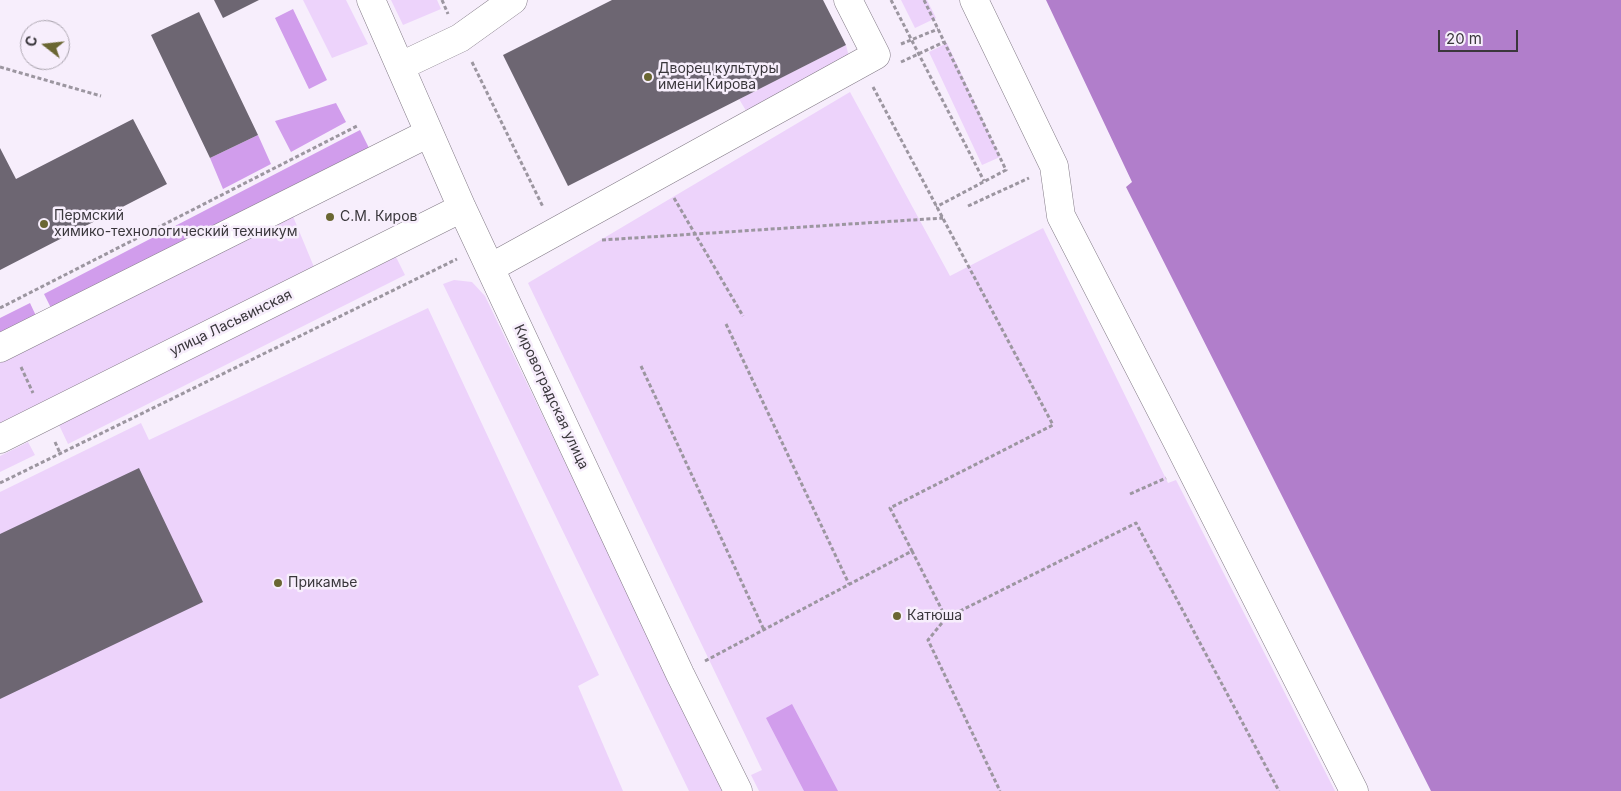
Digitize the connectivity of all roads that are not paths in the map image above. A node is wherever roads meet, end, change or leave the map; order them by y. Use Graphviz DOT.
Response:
graph roads {
  1 [pos="371,0"];
  2 [pos="513,0"];
  3 [pos="848,0"];
  4 [pos="974,0"];
  5 [pos="401,66"];
  6 [pos="428,133"];
  7 [pos="462,208"];
  8 [pos="486,258"];
  9 [pos="0,348"];
  10 [pos="0,439"];
  11 [pos="738,791"];
  12 [pos="1354,791"];
  1 -- 5 [label="street, Кировоградская улица"];
  2 -- 5 [label="street"];
  3 -- 8 [label="street"];
  4 -- 12 [label="street"];
  5 -- 6 [label="street, Кировоградская улица"];
  6 -- 7 [label="street, Кировоградская улица"];
  6 -- 9 [label="street"];
  7 -- 8 [label="street, Кировоградская улица"];
  7 -- 10 [label="street, улица Ласьвинская"];
  8 -- 11 [label="street, Кировоградская улица"];
}
